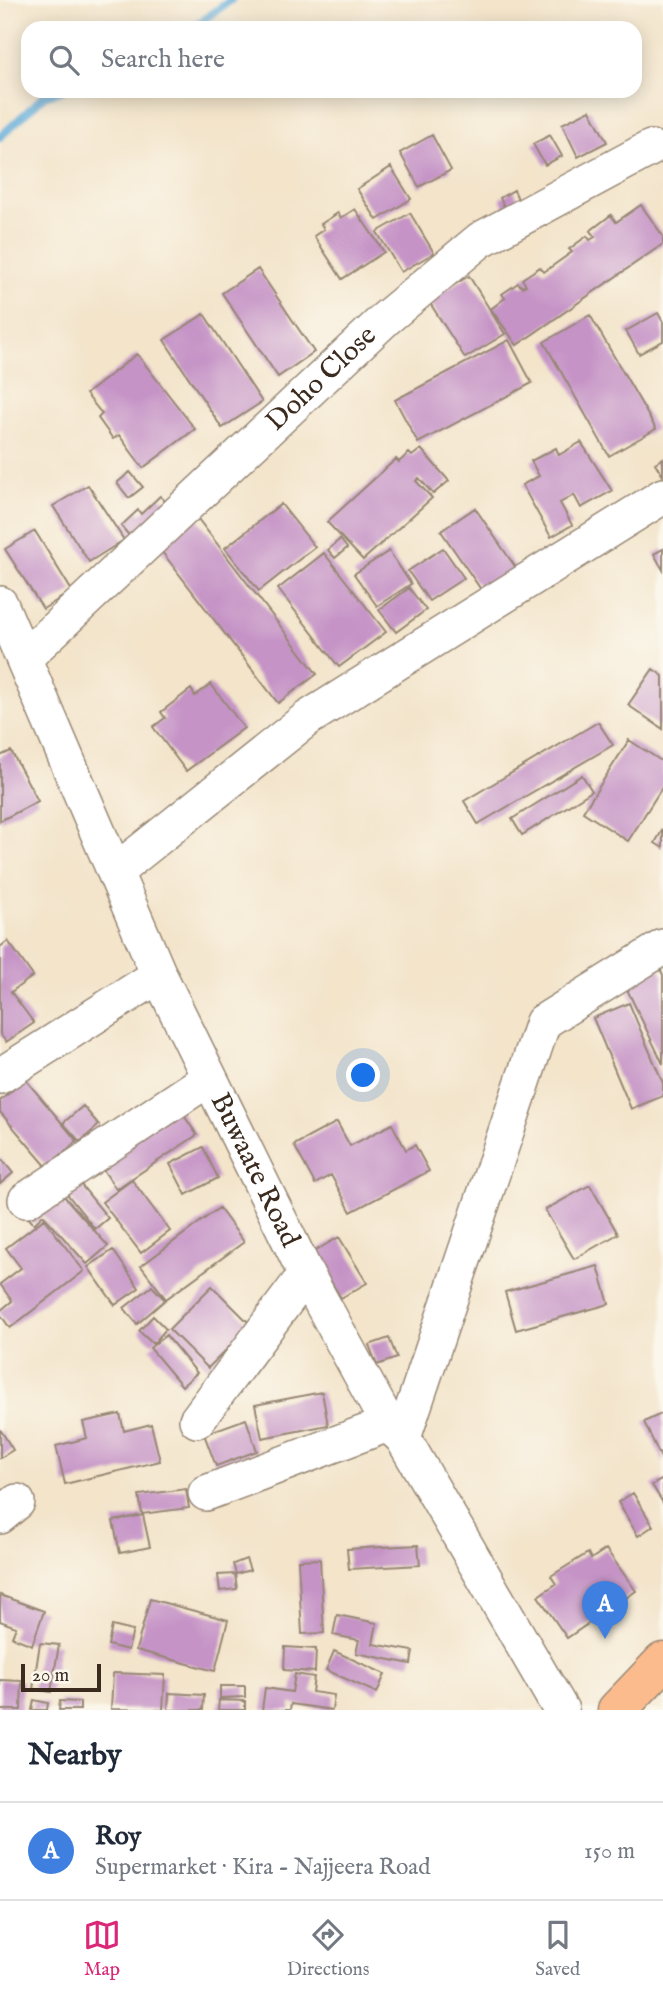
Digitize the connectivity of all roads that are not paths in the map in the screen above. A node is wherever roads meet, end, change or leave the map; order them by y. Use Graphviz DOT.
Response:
graph roads {
  1 [pos="652,148"];
  2 [pos="663,496"];
  3 [pos="0,604"];
  4 [pos="24,658"];
  5 [pos="115,872"];
  6 [pos="663,947"];
  7 [pos="159,975"];
  8 [pos="0,1076"];
  9 [pos="208,1079"];
  10 [pos="26,1200"];
  11 [pos="306,1274"];
  12 [pos="197,1420"];
  13 [pos="396,1431"];
  14 [pos="206,1493"];
  15 [pos="663,1662"];
  16 [pos="561,1710"];
  17 [pos="617,1710"];
  1 -- 4 [label="street, Doho Close"];
  2 -- 5 [label="street"];
  3 -- 4 [label="street, Buwaate Road"];
  4 -- 5 [label="street, Buwaate Road"];
  5 -- 7 [label="street, Buwaate Road"];
  6 -- 13 [label="street"];
  7 -- 8 [label="street"];
  7 -- 9 [label="street, Buwaate Road"];
  9 -- 10 [label="street"];
  9 -- 11 [label="street, Buwaate Road"];
  11 -- 12 [label="street"];
  11 -- 13 [label="street, Buwaate Road"];
  13 -- 14 [label="street"];
  13 -- 16 [label="street, Buwaate Road"];
  15 -- 17 [label="main road"];
}
